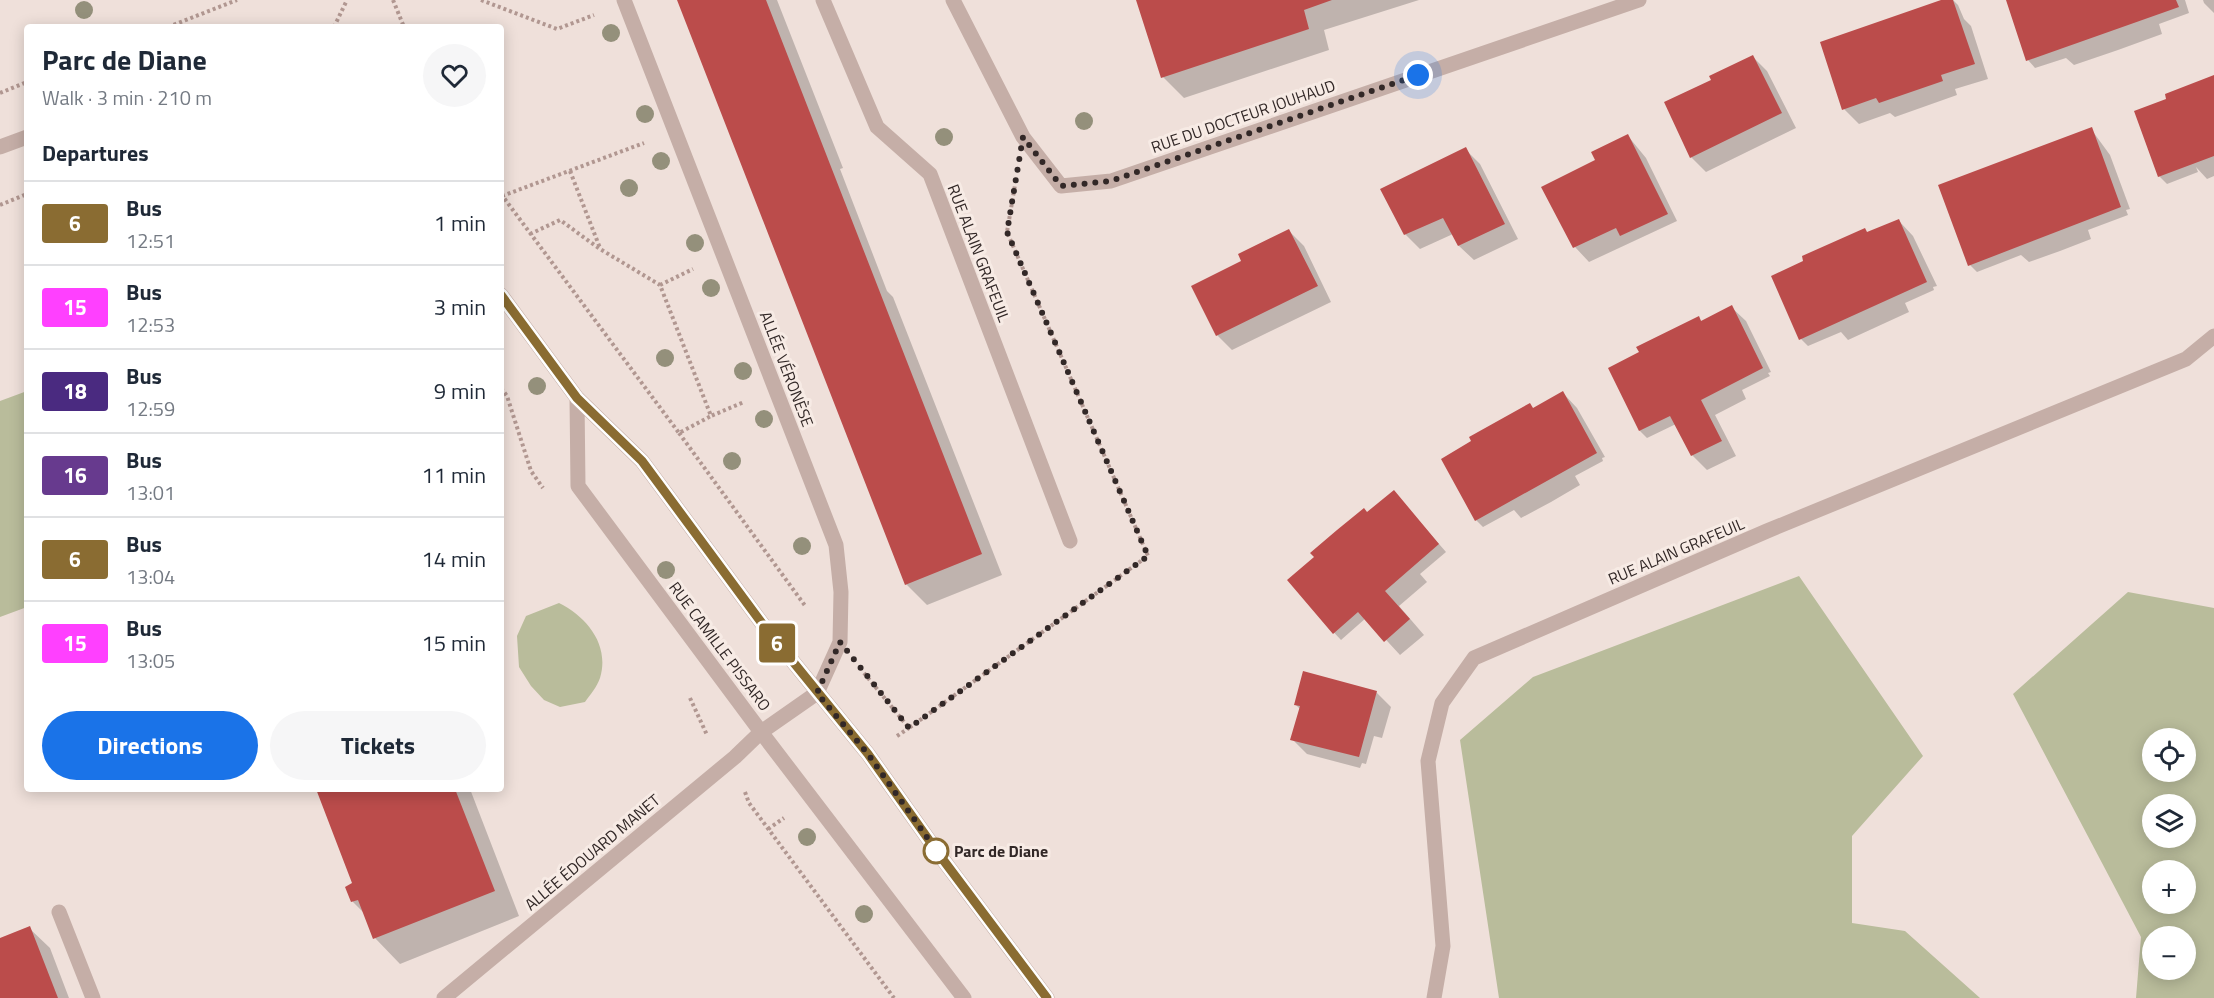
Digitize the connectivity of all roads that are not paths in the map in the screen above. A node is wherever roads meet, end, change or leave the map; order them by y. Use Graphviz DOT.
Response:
graph roads {
  1 [pos="822,0"];
  2 [pos="953,0"];
  3 [pos="1639,0"];
  4 [pos="625,2"];
  5 [pos="1590,7"];
  6 [pos="24,138"];
  7 [pos="0,147"];
  8 [pos="504,299"];
  9 [pos="2214,336"];
  10 [pos="577,398"];
  11 [pos="1070,541"];
  12 [pos="817,693"];
  13 [pos="761,732"];
  14 [pos="59,912"];
  15 [pos="93,998"];
  16 [pos="444,998"];
  17 [pos="964,998"];
  18 [pos="1047,998"];
  19 [pos="1434,998"];
  1 -- 11 [label="street, RUE ALAIN GRAFEUIL"];
  2 -- 5 [label="street, RUE DU DOCTEUR JOUHAUD"];
  3 -- 5 [label="street, RUE DU DOCTEUR JOUHAUD"];
  4 -- 12 [label="street, ALLÉE VÉRONÈSE"];
  6 -- 7 [label="street"];
  8 -- 10 [label="street"];
  9 -- 19 [label="street, RUE ALAIN GRAFEUIL"];
  10 -- 12 [label="street"];
  10 -- 13 [label="street, RUE CAMILLE PISSARO"];
  12 -- 13 [label="street"];
  12 -- 18 [label="street"];
  13 -- 16 [label="street, ALLÉE ÉDOUARD MANET"];
  13 -- 17 [label="street, RUE CAMILLE PISSARO"];
  14 -- 15 [label="street"];
}
